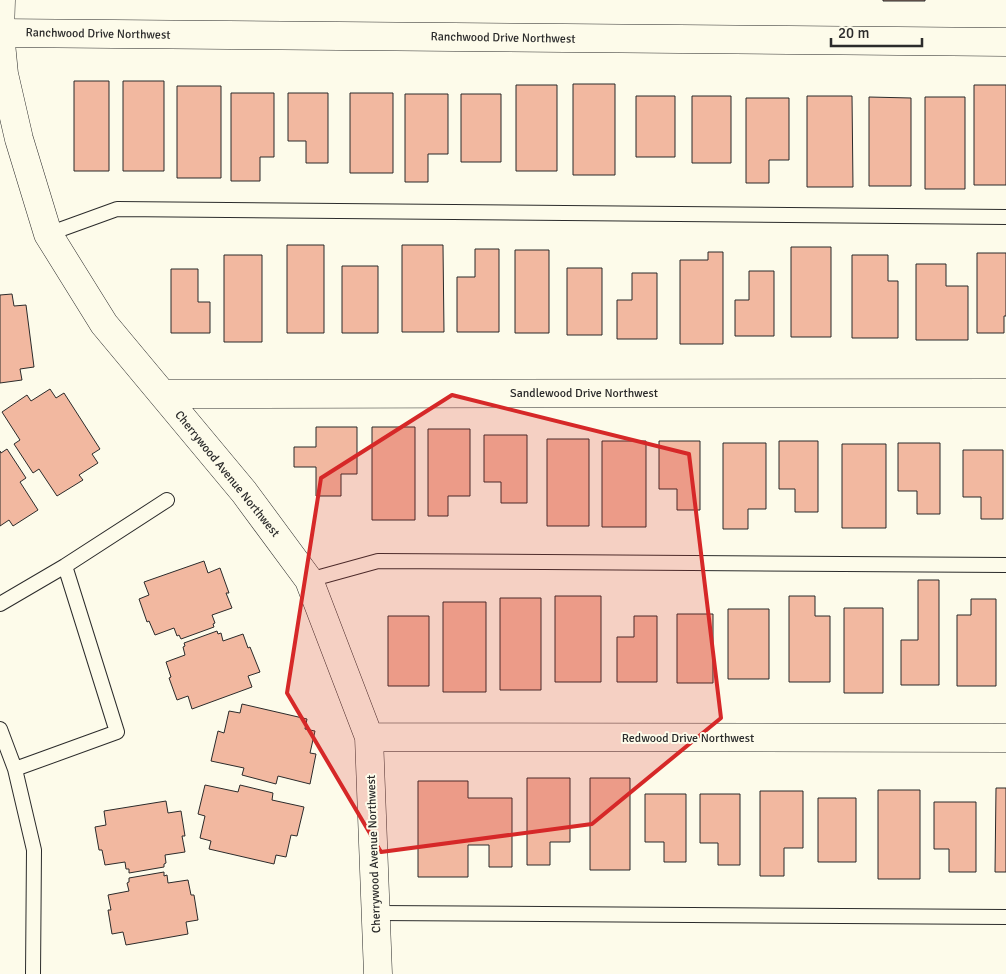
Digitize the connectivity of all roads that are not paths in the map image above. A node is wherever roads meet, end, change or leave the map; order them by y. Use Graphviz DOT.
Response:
graph roads {
  1 [pos="0,0"];
  2 [pos="0,33"];
  3 [pos="1006,42"];
  4 [pos="1006,217"];
  5 [pos="48,234"];
  6 [pos="1006,393"];
  7 [pos="162,394"];
  8 [pos="167,500"];
  9 [pos="1006,565"];
  10 [pos="65,566"];
  11 [pos="309,580"];
  12 [pos="0,604"];
  13 [pos="0,728"];
  14 [pos="369,737"];
  15 [pos="1006,738"];
  16 [pos="15,769"];
  17 [pos="376,913"];
  18 [pos="1006,917"];
  19 [pos="33,974"];
  20 [pos="378,974"];
  1 -- 2 [label="street, Cherrywood Avenue Northwest"];
  2 -- 3 [label="street, Ranchwood Drive Northwest"];
  2 -- 5 [label="street, Cherrywood Avenue Northwest"];
  4 -- 5 [label="lane"];
  5 -- 7 [label="street, Cherrywood Avenue Northwest"];
  6 -- 7 [label="street, Sandlewood Drive Northwest"];
  7 -- 11 [label="street, Cherrywood Avenue Northwest"];
  8 -- 10 [label="lane"];
  9 -- 11 [label="lane"];
  10 -- 12 [label="lane"];
  10 -- 16 [label="lane"];
  11 -- 14 [label="street, Cherrywood Avenue Northwest"];
  13 -- 16 [label="lane"];
  14 -- 15 [label="street, Redwood Drive Northwest"];
  14 -- 17 [label="street, Cherrywood Avenue Northwest"];
  16 -- 19 [label="lane"];
  17 -- 18 [label="lane"];
  17 -- 20 [label="street, Cherrywood Avenue Northwest"];
}
